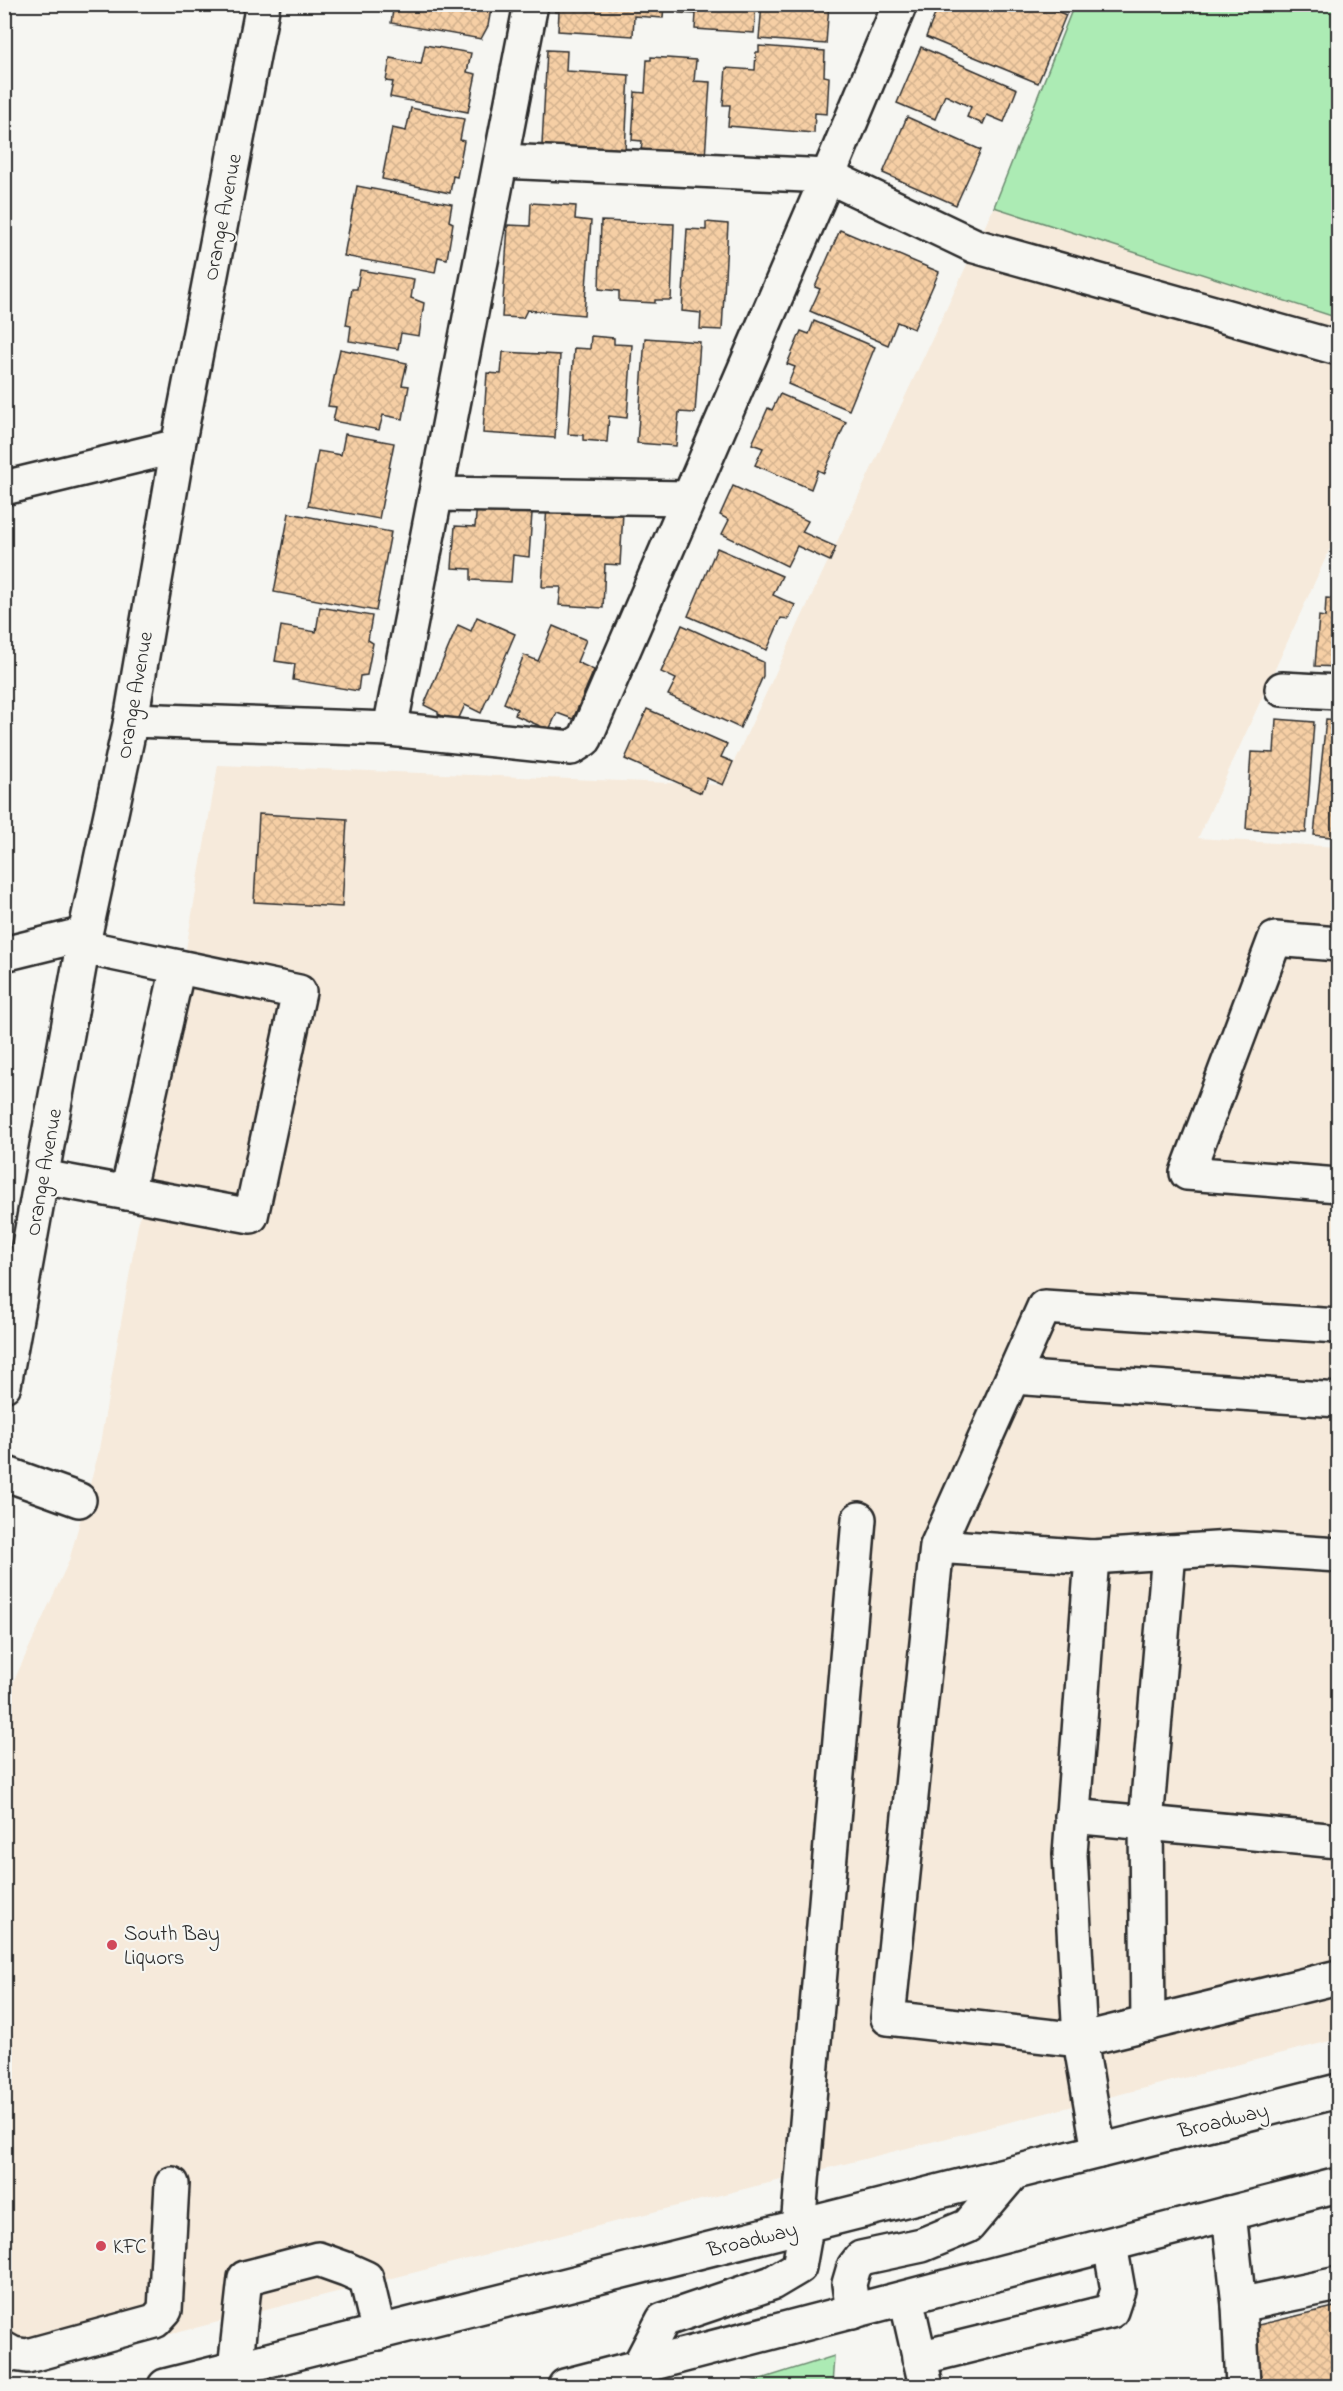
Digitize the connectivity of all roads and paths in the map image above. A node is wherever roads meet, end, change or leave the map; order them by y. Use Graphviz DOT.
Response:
graph roads {
  1 [pos="263,4"];
  2 [pos="531,4"];
  3 [pos="900,4"];
  4 [pos="502,161"];
  5 [pos="828,176"];
  6 [pos="1338,348"];
  7 [pos="178,446"];
  8 [pos="4,488"];
  9 [pos="436,494"];
  10 [pos="688,498"];
  11 [pos="1282,689"];
  12 [pos="1338,692"];
  13 [pos="131,720"];
  14 [pos="390,729"];
  15 [pos="84,941"];
  16 [pos="1338,944"];
  17 [pos="4,954"];
  18 [pos="178,967"];
  19 [pos="42,1177"];
  20 [pos="1338,1185"];
  21 [pos="127,1193"];
  22 [pos="1338,1326"];
  23 [pos="1012,1377"];
  24 [pos="4,1385"];
  25 [pos="1338,1400"];
  26 [pos="4,1473"];
  27 [pos="80,1500"];
  28 [pos="859,1519"];
  29 [pos="937,1546"];
  30 [pos="1169,1552"];
  31 [pos="1338,1555"];
  32 [pos="1092,1557"];
  33 [pos="1072,1816"];
  34 [pos="1146,1823"];
  35 [pos="1338,1840"];
  36 [pos="1338,1977"];
  37 [pos="1148,2024"];
  38 [pos="1080,2040"];
  39 [pos="1338,2091"];
  40 [pos="1099,2151"];
  41 [pos="1013,2173"];
  42 [pos="172,2184"];
  43 [pos="1338,2185"];
  44 [pos="1229,2214"];
  45 [pos="798,2227"];
  46 [pos="1110,2245"];
  47 [pos="1338,2284"];
  48 [pos="906,2298"];
  49 [pos="1239,2305"];
  50 [pos="853,2312"];
  51 [pos="378,2333"];
  52 [pos="4,2349"];
  53 [pos="638,2368"];
  54 [pos="235,2369"];
  55 [pos="922,2372"];
  56 [pos="165,2386"];
  57 [pos="565,2386"];
  58 [pos="1243,2386"];
  1 -- 7 [label="main road, Orange Avenue"];
  2 -- 4 [label="main road"];
  3 -- 5 [label="main road"];
  4 -- 5 [label="main road"];
  4 -- 9 [label="main road"];
  5 -- 6 [label="main road"];
  5 -- 10 [label="main road"];
  7 -- 8 [label="main road"];
  7 -- 13 [label="main road, Orange Avenue"];
  9 -- 10 [label="main road"];
  9 -- 14 [label="main road"];
  10 -- 14 [label="main road"];
  11 -- 12 [label="main road"];
  13 -- 14 [label="main road"];
  13 -- 15 [label="main road, Orange Avenue"];
  15 -- 17 [label="main road"];
  15 -- 18 [label="main road"];
  15 -- 19 [label="main road, Orange Avenue"];
  16 -- 20 [label="main road"];
  18 -- 21 [label="main road"];
  18 -- 21 [label="main road"];
  19 -- 21 [label="main road"];
  19 -- 24 [label="main road, Orange Avenue"];
  22 -- 23 [label="main road"];
  23 -- 25 [label="main road"];
  23 -- 29 [label="main road"];
  26 -- 27 [label="main road"];
  28 -- 45 [label="main road"];
  29 -- 32 [label="main road"];
  29 -- 38 [label="main road"];
  30 -- 31 [label="main road"];
  30 -- 32 [label="main road"];
  30 -- 34 [label="main road"];
  32 -- 33 [label="main road"];
  33 -- 34 [label="main road"];
  33 -- 38 [label="main road"];
  34 -- 35 [label="main road"];
  34 -- 37 [label="main road"];
  36 -- 37 [label="main road"];
  37 -- 38 [label="main road"];
  38 -- 40 [label="main road"];
  39 -- 40 [label="main road, Broadway"];
  40 -- 41 [label="main road, Broadway"];
  41 -- 45 [label="main road, Broadway"];
  41 -- 50 [label="main road"];
  42 -- 52 [label="main road"];
  43 -- 44 [label="main road"];
  44 -- 46 [label="main road"];
  44 -- 49 [label="main road"];
  45 -- 51 [label="main road, Broadway"];
  45 -- 53 [label="main road"];
  46 -- 48 [label="main road"];
  46 -- 55 [label="main road"];
  47 -- 49 [label="main road"];
  48 -- 50 [label="main road"];
  48 -- 55 [label="main road"];
  49 -- 58 [label="main road"];
  50 -- 53 [label="main road"];
  51 -- 54 [label="main road, Broadway"];
  51 -- 54 [label="main road"];
  53 -- 57 [label="main road"];
  54 -- 56 [label="main road, Broadway"];
}
